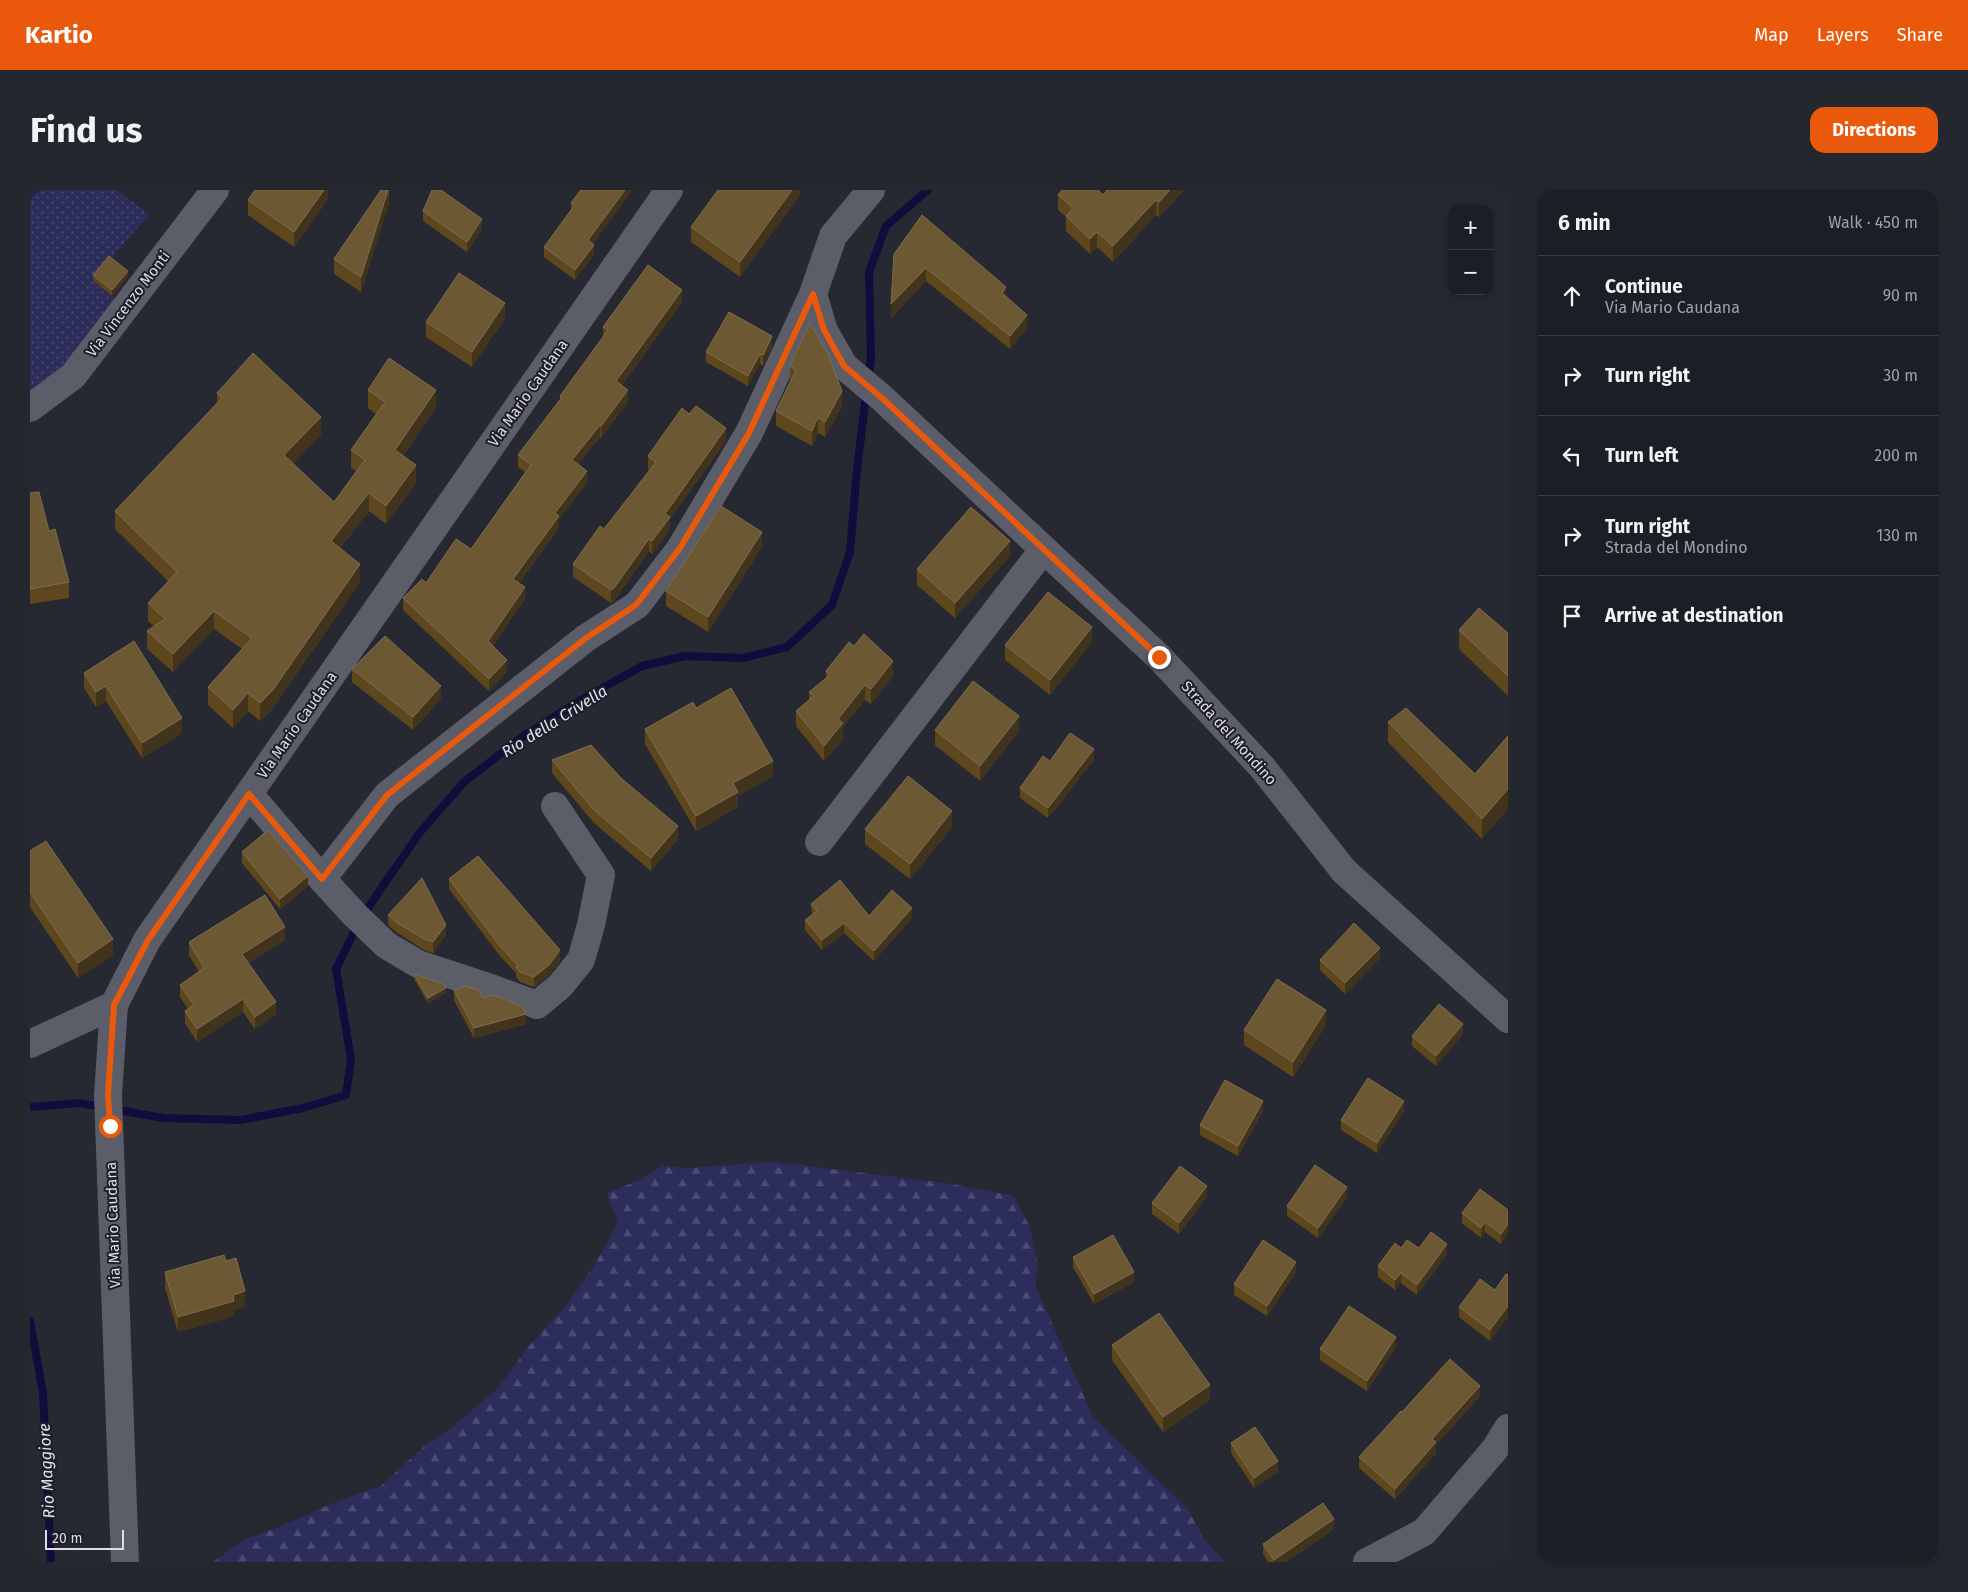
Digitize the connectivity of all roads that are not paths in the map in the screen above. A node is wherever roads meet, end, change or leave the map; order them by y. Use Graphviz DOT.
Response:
graph roads {
  1 [pos="215,190"];
  2 [pos="669,190"];
  3 [pos="871,190"];
  4 [pos="813,294"];
  5 [pos="30,408"];
  6 [pos="1043,550"];
  7 [pos="249,794"];
  8 [pos="555,806"];
  9 [pos="820,842"];
  10 [pos="322,879"];
  11 [pos="114,1005"];
  12 [pos="1508,1019"];
  13 [pos="30,1044"];
  14 [pos="1508,1428"];
  15 [pos="125,1562"];
  16 [pos="1367,1562"];
  1 -- 5 [label="street, Via Vincenzo Monti"];
  2 -- 7 [label="street, Via Mario Caudana"];
  3 -- 4 [label="street"];
  4 -- 6 [label="street, Strada del Mondino"];
  4 -- 10 [label="street"];
  6 -- 9 [label="street"];
  6 -- 12 [label="street, Strada del Mondino"];
  7 -- 10 [label="street"];
  7 -- 11 [label="street, Via Mario Caudana"];
  8 -- 10 [label="street"];
  11 -- 13 [label="street"];
  11 -- 15 [label="street, Via Mario Caudana"];
  14 -- 16 [label="street"];
}
